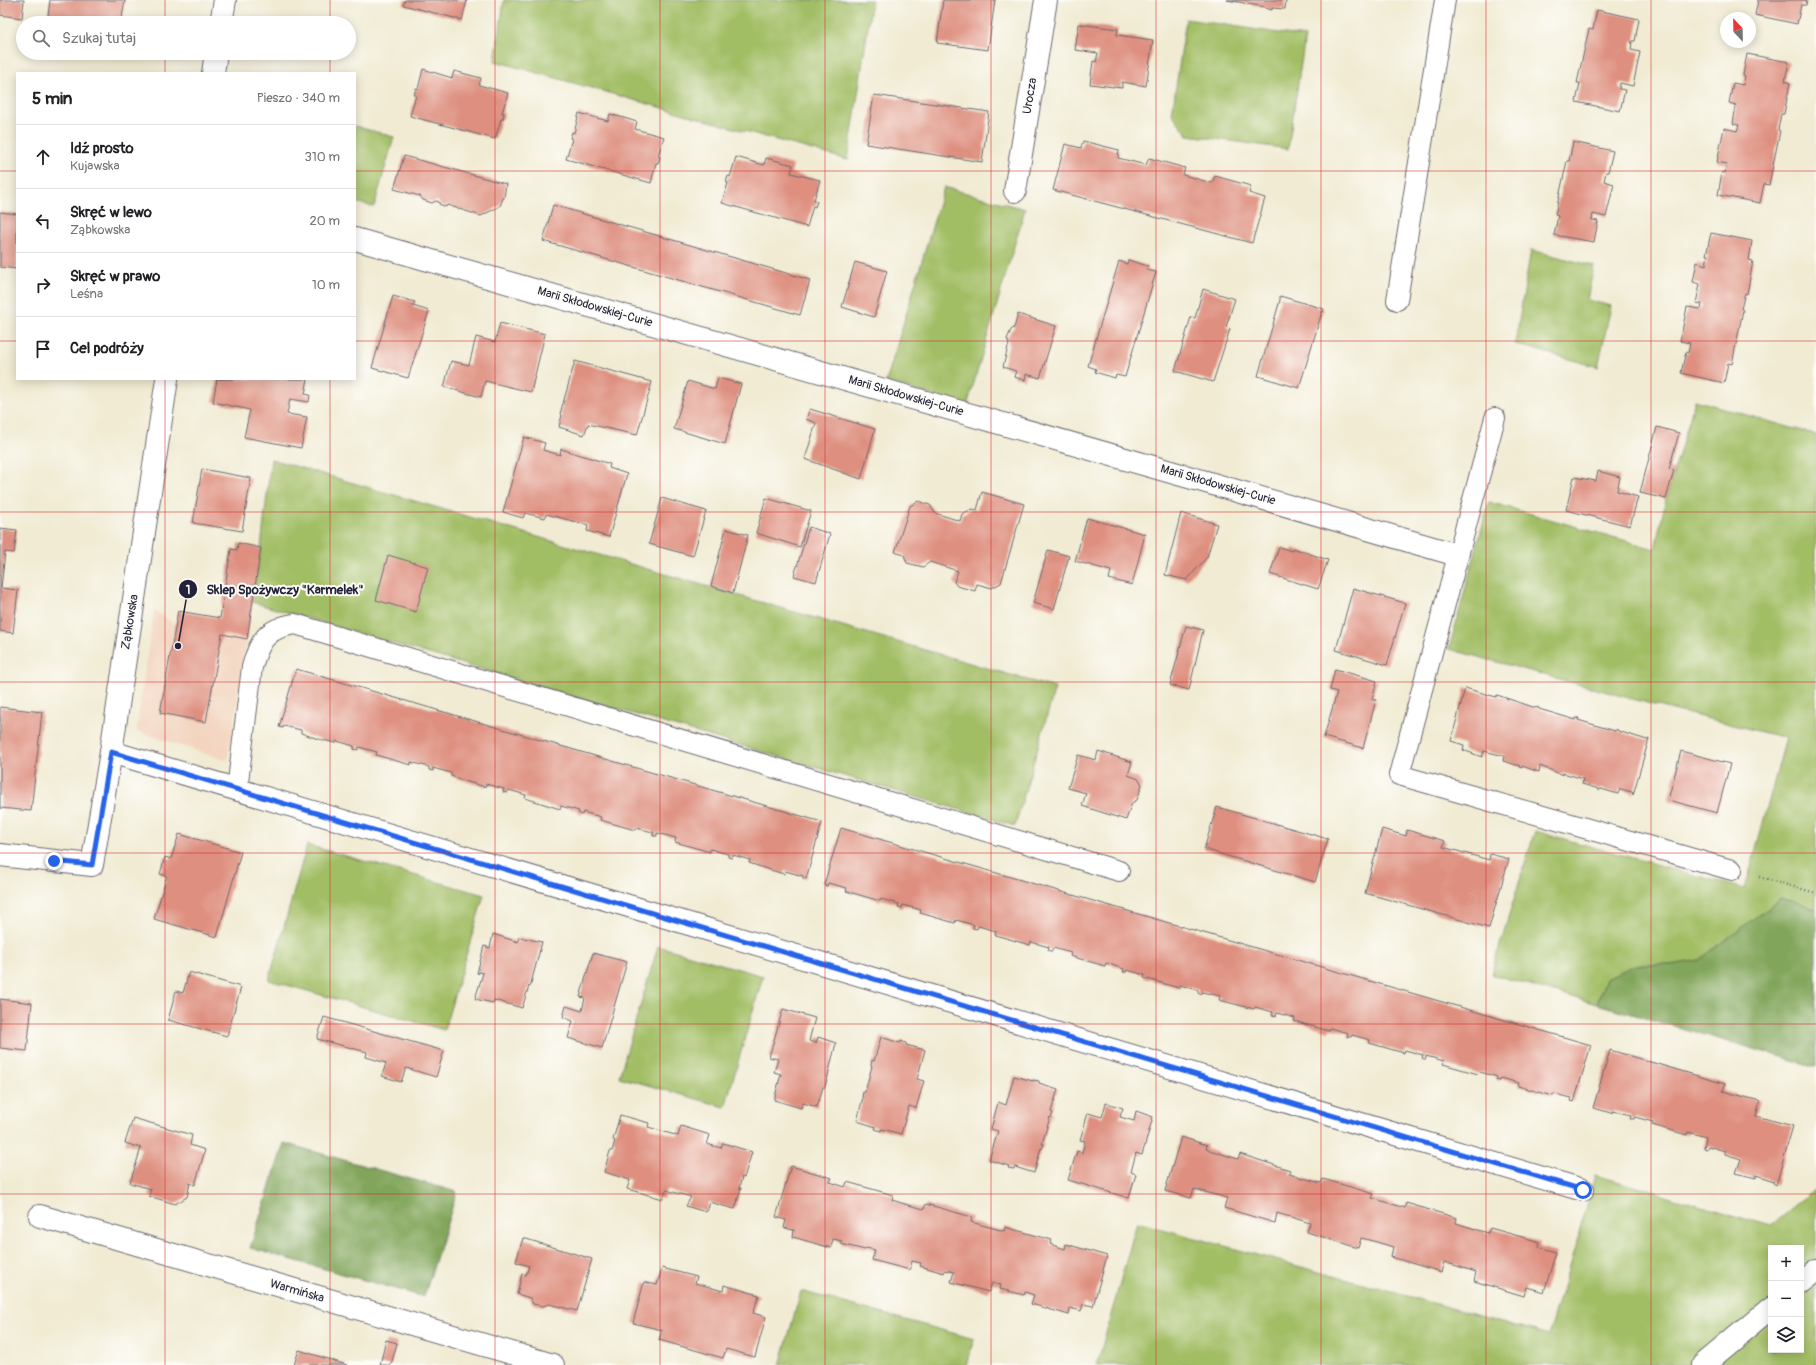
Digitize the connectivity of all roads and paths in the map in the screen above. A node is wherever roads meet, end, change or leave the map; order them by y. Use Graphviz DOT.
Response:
graph roads {
  1 [pos="225,0"];
  2 [pos="1046,0"];
  3 [pos="1445,0"];
  4 [pos="222,16"];
  5 [pos="215,60"];
  6 [pos="213,72"];
  7 [pos="1015,192"];
  8 [pos="356,239"];
  9 [pos="1397,300"];
  10 [pos="167,380"];
  11 [pos="1495,418"];
  12 [pos="1457,555"];
  13 [pos="111,752"];
  14 [pos="237,790"];
  15 [pos="0,855"];
  16 [pos="1732,870"];
  17 [pos="1119,871"];
  18 [pos="1816,893"];
  19 [pos="1583,1190"];
  20 [pos="40,1216"];
  21 [pos="1816,1271"];
  22 [pos="1804,1281"];
  23 [pos="1768,1311"];
  24 [pos="553,1365"];
  25 [pos="1704,1365"];
  1 -- 4 [label="street"];
  2 -- 7 [label="street, Urocza"];
  3 -- 9 [label="lane"];
  5 -- 6 [label="street"];
  8 -- 12 [label="street, Marii Skłodowskiej-Curie"];
  10 -- 13 [label="street, Ząbkowska"];
  11 -- 12 [label="lane"];
  12 -- 16 [label="lane"];
  13 -- 14 [label="street"];
  13 -- 15 [label="street, Ząbkowska"];
  14 -- 17 [label="lane"];
  14 -- 19 [label="street"];
  16 -- 18 [label="path"];
  20 -- 24 [label="street, Warmińska"];
  21 -- 22 [label="street"];
  23 -- 25 [label="street"];
}
